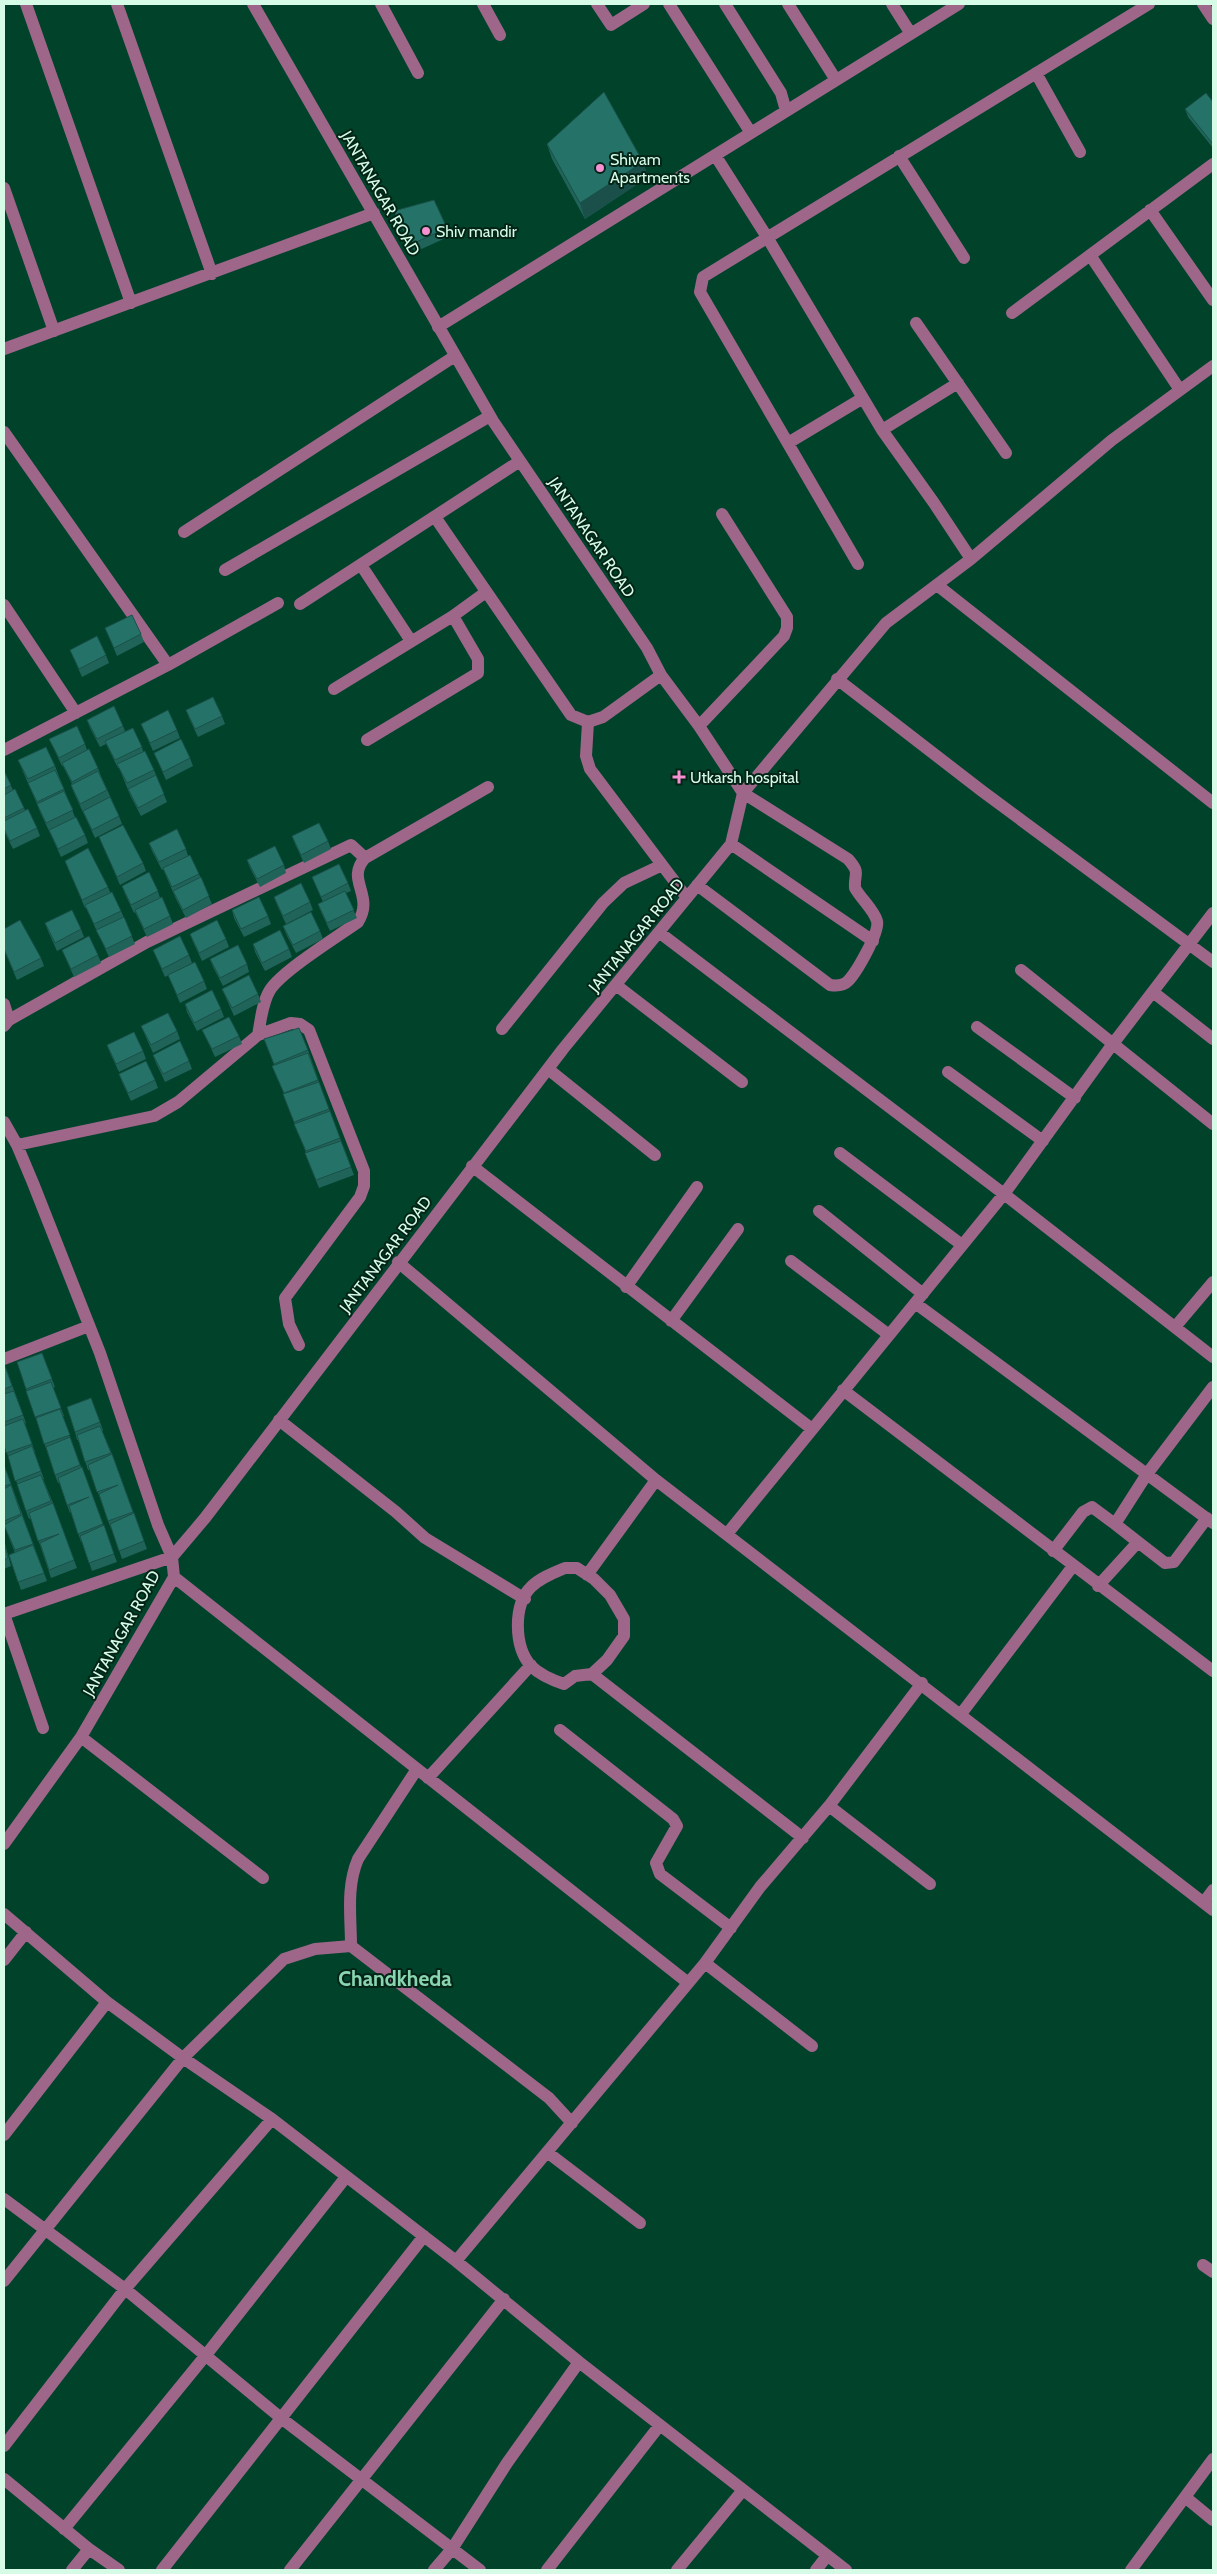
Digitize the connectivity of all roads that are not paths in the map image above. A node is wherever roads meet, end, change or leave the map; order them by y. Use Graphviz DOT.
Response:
graph roads {
  1 [pos="26,4"];
  2 [pos="117,4"];
  3 [pos="253,4"];
  4 [pos="381,4"];
  5 [pos="483,4"];
  6 [pos="597,4"];
  7 [pos="644,4"];
  8 [pos="669,4"];
  9 [pos="725,4"];
  10 [pos="788,4"];
  11 [pos="892,4"];
  12 [pos="959,4"];
  13 [pos="1149,4"];
  14 [pos="1203,4"];
  15 [pos="1213,19"];
  16 [pos="911,34"];
  17 [pos="500,35"];
  18 [pos="1036,72"];
  19 [pos="418,73"];
  20 [pos="836,80"];
  21 [pos="786,111"];
  22 [pos="751,133"];
  23 [pos="1080,152"];
  24 [pos="715,155"];
  25 [pos="899,156"];
  26 [pos="1213,164"];
  27 [pos="4,188"];
  28 [pos="1150,210"];
  29 [pos="374,213"];
  30 [pos="767,236"];
  31 [pos="1090,255"];
  32 [pos="964,258"];
  33 [pos="212,274"];
  34 [pos="1213,300"];
  35 [pos="131,303"];
  36 [pos="1012,313"];
  37 [pos="916,323"];
  38 [pos="438,327"];
  39 [pos="54,332"];
  40 [pos="4,349"];
  41 [pos="455,356"];
  42 [pos="1213,366"];
  43 [pos="958,383"];
  44 [pos="1180,390"];
  45 [pos="863,398"];
  46 [pos="490,416"];
  47 [pos="882,430"];
  48 [pos="4,432"];
  49 [pos="788,443"];
  50 [pos="1006,452"];
  51 [pos="520,461"];
  52 [pos="722,514"];
  53 [pos="435,517"];
  54 [pos="184,532"];
  55 [pos="971,560"];
  56 [pos="858,564"];
  57 [pos="361,565"];
  58 [pos="225,570"];
  59 [pos="937,585"];
  60 [pos="486,592"];
  61 [pos="278,603"];
  62 [pos="300,604"];
  63 [pos="4,605"];
  64 [pos="453,616"];
  65 [pos="411,641"];
  66 [pos="168,665"];
  67 [pos="662,675"];
  68 [pos="837,679"];
  69 [pos="334,689"];
  70 [pos="76,713"];
  71 [pos="588,722"];
  72 [pos="699,726"];
  73 [pos="367,740"];
  74 [pos="4,750"];
  75 [pos="488,787"];
  76 [pos="743,793"];
  77 [pos="1213,803"];
  78 [pos="731,844"];
  79 [pos="365,858"];
  80 [pos="662,865"];
  81 [pos="697,885"];
  82 [pos="687,898"];
  83 [pos="1213,913"];
  84 [pos="660,933"];
  85 [pos="873,940"];
  86 [pos="1190,945"];
  87 [pos="1213,962"];
  88 [pos="1021,970"];
  89 [pos="616,985"];
  90 [pos="1153,992"];
  91 [pos="4,1004"];
  92 [pos="7,1023"];
  93 [pos="977,1027"];
  94 [pos="502,1029"];
  95 [pos="258,1035"];
  96 [pos="1213,1039"];
  97 [pos="1112,1044"];
  98 [pos="548,1069"];
  99 [pos="948,1072"];
  100 [pos="742,1082"];
  101 [pos="1075,1098"];
  102 [pos="4,1122"];
  103 [pos="1213,1124"];
  104 [pos="1043,1141"];
  105 [pos="17,1145"];
  106 [pos="840,1154"];
  107 [pos="655,1155"];
  108 [pos="472,1166"];
  109 [pos="697,1188"];
  110 [pos="1004,1194"];
  111 [pos="819,1211"];
  112 [pos="738,1229"];
  113 [pos="962,1245"];
  114 [pos="791,1261"];
  115 [pos="398,1262"];
  116 [pos="1213,1282"];
  117 [pos="626,1287"];
  118 [pos="919,1298"];
  119 [pos="671,1321"];
  120 [pos="89,1326"];
  121 [pos="1175,1327"];
  122 [pos="888,1335"];
  123 [pos="299,1346"];
  124 [pos="1213,1357"];
  125 [pos="4,1358"];
  126 [pos="1213,1387"];
  127 [pos="843,1390"];
  128 [pos="279,1420"];
  129 [pos="812,1429"];
  130 [pos="1147,1474"];
  131 [pos="656,1480"];
  132 [pos="1210,1520"];
  133 [pos="1114,1524"];
  134 [pos="727,1534"];
  135 [pos="1138,1542"];
  136 [pos="1053,1551"];
  137 [pos="172,1557"];
  138 [pos="1073,1566"];
  139 [pos="588,1575"];
  140 [pos="174,1577"];
  141 [pos="1098,1586"];
  142 [pos="525,1599"];
  143 [pos="4,1614"];
  144 [pos="530,1665"];
  145 [pos="1213,1671"];
  146 [pos="592,1674"];
  147 [pos="922,1683"];
  148 [pos="961,1714"];
  149 [pos="43,1728"];
  150 [pos="560,1730"];
  151 [pos="81,1737"];
  152 [pos="417,1769"];
  153 [pos="428,1778"];
  154 [pos="829,1806"];
  155 [pos="802,1838"];
  156 [pos="4,1844"];
  157 [pos="264,1878"];
  158 [pos="930,1884"];
  159 [pos="1213,1890"];
  160 [pos="1208,1906"];
  161 [pos="4,1914"];
  162 [pos="731,1928"];
  163 [pos="26,1932"];
  164 [pos="351,1946"];
  165 [pos="4,1960"];
  166 [pos="705,1963"];
  167 [pos="688,1982"];
  168 [pos="107,2002"];
  169 [pos="812,2046"];
  170 [pos="183,2058"];
  171 [pos="272,2119"];
  172 [pos="572,2123"];
  173 [pos="4,2135"];
  174 [pos="547,2152"];
  175 [pos="346,2178"];
  176 [pos="4,2199"];
  177 [pos="640,2223"];
  178 [pos="45,2229"];
  179 [pos="424,2236"];
  180 [pos="456,2261"];
  181 [pos="4,2281"];
  182 [pos="125,2289"];
  183 [pos="504,2299"];
  184 [pos="206,2355"];
  185 [pos="579,2362"];
  186 [pos="281,2418"];
  187 [pos="660,2425"];
  188 [pos="4,2446"];
  189 [pos="1213,2459"];
  190 [pos="4,2479"];
  191 [pos="363,2480"];
  192 [pos="743,2490"];
  193 [pos="1185,2497"];
  194 [pos="1213,2520"];
  195 [pos="64,2529"];
  196 [pos="452,2549"];
  197 [pos="88,2550"];
  198 [pos="827,2556"];
  199 [pos="72,2570"];
  200 [pos="119,2570"];
  201 [pos="162,2570"];
  202 [pos="290,2570"];
  203 [pos="434,2570"];
  204 [pos="480,2570"];
  205 [pos="547,2570"];
  206 [pos="677,2570"];
  207 [pos="816,2570"];
  208 [pos="846,2570"];
  209 [pos="1131,2570"];
  1 -- 35 [label="street"];
  2 -- 33 [label="street"];
  3 -- 29 [label="street, JANTANAGAR ROAD"];
  4 -- 19 [label="street"];
  5 -- 17 [label="street"];
  6 -- 7 [label="street"];
  8 -- 22 [label="street"];
  9 -- 21 [label="street"];
  10 -- 20 [label="street"];
  11 -- 16 [label="street"];
  12 -- 16 [label="street"];
  13 -- 18 [label="street"];
  14 -- 15 [label="street"];
  16 -- 20 [label="street"];
  18 -- 23 [label="street"];
  18 -- 25 [label="street"];
  20 -- 21 [label="street"];
  21 -- 22 [label="street"];
  22 -- 24 [label="street"];
  24 -- 30 [label="street"];
  24 -- 38 [label="street"];
  25 -- 30 [label="street"];
  25 -- 32 [label="street"];
  26 -- 28 [label="street"];
  27 -- 39 [label="street"];
  28 -- 31 [label="street"];
  28 -- 34 [label="street"];
  29 -- 33 [label="street"];
  29 -- 38 [label="street, JANTANAGAR ROAD"];
  30 -- 45 [label="street"];
  30 -- 49 [label="street"];
  31 -- 36 [label="street"];
  31 -- 44 [label="street"];
  33 -- 35 [label="street"];
  35 -- 39 [label="street"];
  37 -- 43 [label="street"];
  38 -- 41 [label="street, JANTANAGAR ROAD"];
  39 -- 40 [label="street"];
  41 -- 46 [label="street, JANTANAGAR ROAD"];
  41 -- 54 [label="street"];
  42 -- 44 [label="street"];
  43 -- 47 [label="street"];
  43 -- 50 [label="street"];
  44 -- 55 [label="street"];
  45 -- 47 [label="street"];
  45 -- 49 [label="street"];
  46 -- 51 [label="street, JANTANAGAR ROAD"];
  46 -- 58 [label="street"];
  47 -- 55 [label="street"];
  48 -- 66 [label="street"];
  49 -- 56 [label="street"];
  51 -- 53 [label="street"];
  51 -- 67 [label="street, JANTANAGAR ROAD"];
  52 -- 72 [label="street"];
  53 -- 57 [label="street"];
  53 -- 60 [label="street"];
  55 -- 59 [label="street"];
  57 -- 62 [label="street"];
  57 -- 65 [label="street"];
  59 -- 68 [label="street"];
  59 -- 77 [label="street"];
  60 -- 64 [label="street"];
  60 -- 71 [label="street"];
  61 -- 66 [label="street"];
  63 -- 70 [label="street"];
  64 -- 65 [label="street"];
  64 -- 73 [label="street"];
  65 -- 69 [label="street"];
  66 -- 70 [label="street"];
  67 -- 71 [label="street"];
  67 -- 72 [label="street, JANTANAGAR ROAD"];
  68 -- 76 [label="street"];
  68 -- 86 [label="street"];
  70 -- 74 [label="street"];
  71 -- 80 [label="street"];
  72 -- 76 [label="street, JANTANAGAR ROAD"];
  75 -- 79 [label="street"];
  76 -- 78 [label="street, JANTANAGAR ROAD"];
  76 -- 85 [label="street"];
  78 -- 81 [label="street, JANTANAGAR ROAD"];
  78 -- 85 [label="street"];
  79 -- 92 [label="street"];
  79 -- 95 [label="street"];
  80 -- 82 [label="street"];
  80 -- 94 [label="street"];
  81 -- 82 [label="street, JANTANAGAR ROAD"];
  81 -- 85 [label="street"];
  82 -- 84 [label="street, JANTANAGAR ROAD"];
  83 -- 86 [label="street"];
  84 -- 89 [label="street, JANTANAGAR ROAD"];
  84 -- 110 [label="street"];
  86 -- 87 [label="street"];
  86 -- 90 [label="street"];
  88 -- 97 [label="street"];
  89 -- 98 [label="street, JANTANAGAR ROAD"];
  89 -- 100 [label="street"];
  90 -- 96 [label="street"];
  90 -- 97 [label="street"];
  91 -- 92 [label="street"];
  93 -- 101 [label="street"];
  95 -- 105 [label="street"];
  95 -- 123 [label="street"];
  97 -- 101 [label="street"];
  97 -- 103 [label="street"];
  98 -- 107 [label="street"];
  98 -- 108 [label="street, JANTANAGAR ROAD"];
  99 -- 104 [label="street"];
  101 -- 104 [label="street"];
  102 -- 105 [label="street"];
  104 -- 110 [label="street"];
  105 -- 120 [label="street"];
  106 -- 113 [label="street"];
  108 -- 115 [label="street, JANTANAGAR ROAD"];
  108 -- 117 [label="street"];
  109 -- 117 [label="street"];
  110 -- 113 [label="street"];
  110 -- 121 [label="street"];
  111 -- 118 [label="street"];
  112 -- 119 [label="street"];
  113 -- 118 [label="street"];
  114 -- 122 [label="street"];
  115 -- 128 [label="street, JANTANAGAR ROAD"];
  115 -- 131 [label="street"];
  116 -- 121 [label="street"];
  117 -- 119 [label="street"];
  118 -- 122 [label="street"];
  118 -- 130 [label="street"];
  119 -- 129 [label="street"];
  120 -- 125 [label="street"];
  120 -- 137 [label="street"];
  121 -- 124 [label="street"];
  122 -- 127 [label="street"];
  126 -- 130 [label="street"];
  127 -- 129 [label="street"];
  127 -- 136 [label="street"];
  128 -- 137 [label="street, JANTANAGAR ROAD"];
  128 -- 142 [label="street"];
  129 -- 134 [label="street"];
  130 -- 132 [label="street"];
  130 -- 133 [label="street"];
  131 -- 134 [label="street"];
  131 -- 139 [label="street"];
  132 -- 135 [label="street"];
  133 -- 135 [label="street"];
  133 -- 136 [label="street"];
  134 -- 147 [label="street"];
  135 -- 141 [label="street"];
  136 -- 138 [label="street"];
  137 -- 140 [label="street, JANTANAGAR ROAD"];
  137 -- 143 [label="street"];
  138 -- 141 [label="street"];
  138 -- 148 [label="street"];
  139 -- 142 [label="street"];
  139 -- 146 [label="street"];
  140 -- 151 [label="street, JANTANAGAR ROAD"];
  140 -- 152 [label="street"];
  141 -- 145 [label="street"];
  142 -- 144 [label="street"];
  143 -- 149 [label="street"];
  144 -- 146 [label="street"];
  144 -- 153 [label="street"];
  146 -- 155 [label="street"];
  147 -- 148 [label="street"];
  147 -- 154 [label="street"];
  148 -- 160 [label="street"];
  150 -- 162 [label="street"];
  151 -- 156 [label="street, JANTANAGAR ROAD"];
  151 -- 157 [label="street"];
  152 -- 153 [label="street"];
  152 -- 164 [label="street"];
  153 -- 167 [label="street"];
  154 -- 155 [label="street"];
  154 -- 158 [label="street"];
  155 -- 162 [label="street"];
  159 -- 160 [label="street"];
  161 -- 163 [label="street"];
  162 -- 166 [label="street"];
  163 -- 165 [label="street"];
  163 -- 168 [label="street"];
  164 -- 170 [label="street"];
  164 -- 172 [label="street"];
  166 -- 167 [label="street"];
  166 -- 169 [label="street"];
  167 -- 172 [label="street"];
  168 -- 170 [label="street"];
  168 -- 173 [label="street"];
  170 -- 171 [label="street"];
  170 -- 178 [label="street"];
  171 -- 175 [label="street"];
  171 -- 182 [label="street"];
  172 -- 174 [label="street"];
  174 -- 177 [label="street"];
  174 -- 180 [label="street"];
  175 -- 179 [label="street"];
  175 -- 184 [label="street"];
  176 -- 178 [label="street"];
  178 -- 181 [label="street"];
  178 -- 182 [label="street"];
  179 -- 180 [label="street"];
  179 -- 186 [label="street"];
  180 -- 183 [label="street"];
  182 -- 184 [label="street"];
  182 -- 188 [label="street"];
  183 -- 185 [label="street"];
  183 -- 191 [label="street"];
  184 -- 186 [label="street"];
  184 -- 195 [label="street"];
  185 -- 187 [label="street"];
  185 -- 196 [label="street"];
  186 -- 191 [label="street"];
  186 -- 201 [label="street"];
  187 -- 192 [label="street"];
  187 -- 205 [label="street"];
  189 -- 193 [label="street"];
  190 -- 195 [label="street"];
  191 -- 196 [label="street"];
  191 -- 202 [label="street"];
  192 -- 198 [label="street"];
  192 -- 206 [label="street"];
  193 -- 194 [label="street"];
  193 -- 209 [label="street"];
  195 -- 197 [label="street"];
  196 -- 203 [label="street"];
  196 -- 204 [label="street"];
  197 -- 199 [label="street"];
  197 -- 200 [label="street"];
  198 -- 207 [label="street"];
  198 -- 208 [label="street"];
}
